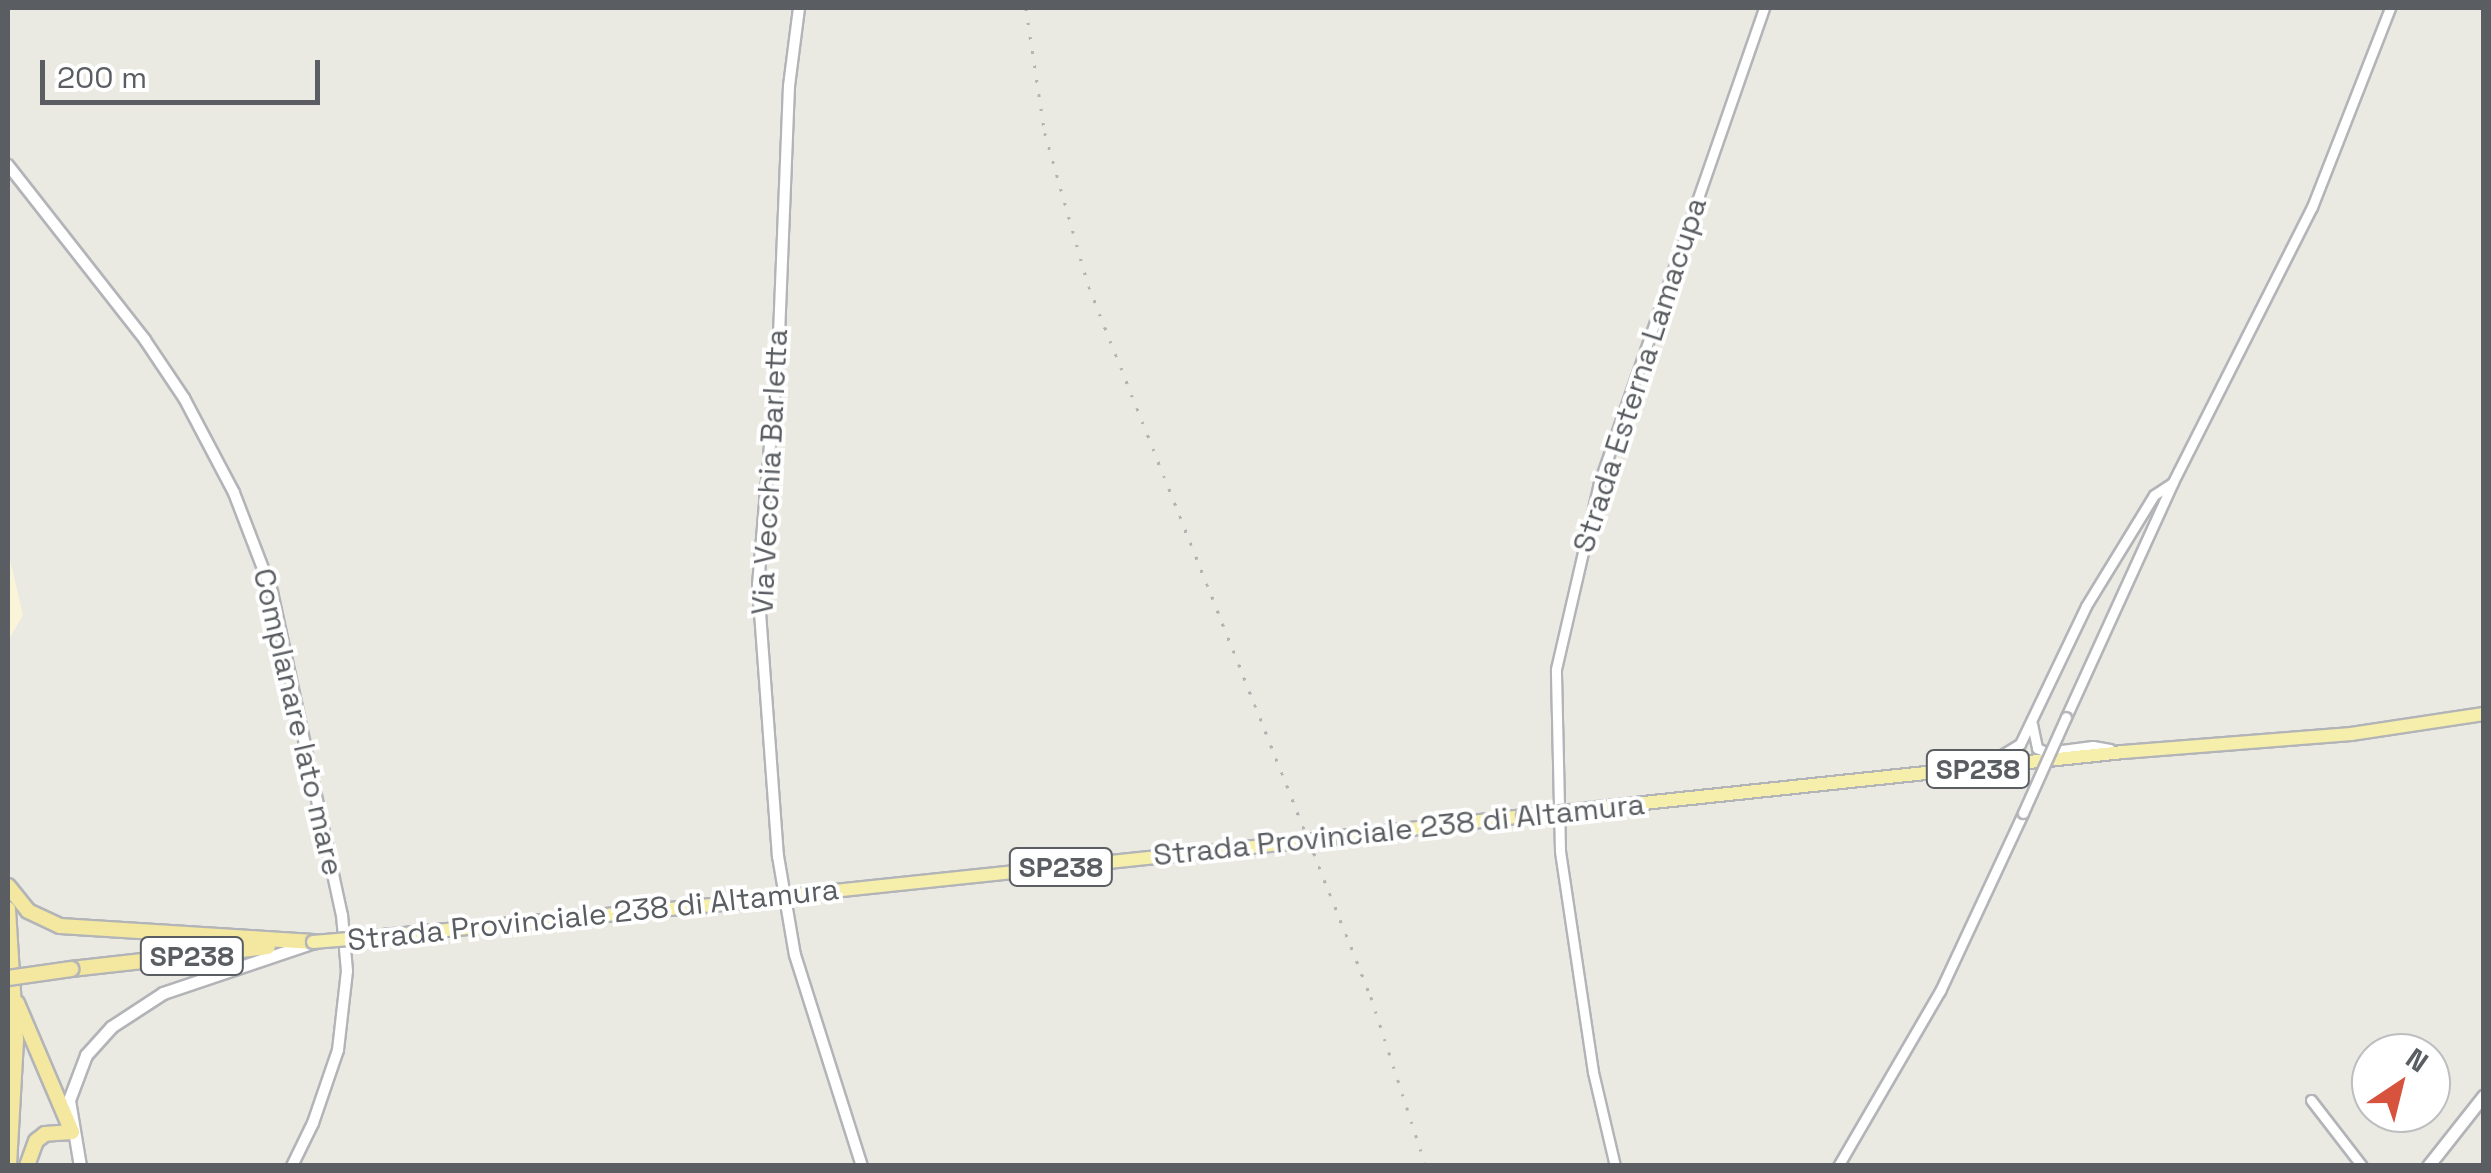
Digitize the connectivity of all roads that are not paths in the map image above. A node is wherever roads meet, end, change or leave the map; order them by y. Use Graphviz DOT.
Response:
graph roads {
  1 [pos="800,8"];
  2 [pos="1764,8"];
  3 [pos="2390,8"];
  4 [pos="8,166"];
  5 [pos="2173,482"];
  6 [pos="2484,714"];
  7 [pos="2032,720"];
  8 [pos="2123,752"];
  9 [pos="1974,770"];
  10 [pos="8,886"];
  11 [pos="8,908"];
  12 [pos="314,942"];
  13 [pos="8,978"];
  14 [pos="14,997"];
  15 [pos="2484,1096"];
  16 [pos="2311,1100"];
  17 [pos="72,1132"];
  18 [pos="9,1166"];
  19 [pos="27,1166"];
  20 [pos="80,1166"];
  21 [pos="292,1166"];
  22 [pos="862,1166"];
  23 [pos="1615,1166"];
  24 [pos="1838,1166"];
  25 [pos="2362,1166"];
  26 [pos="2428,1166"];
  1 -- 22 [label="street, Via Vecchia Barletta"];
  2 -- 23 [label="street, Strada Esterna Lamacupa"];
  3 -- 5 [label="street"];
  4 -- 21 [label="street, Complanare lato mare"];
  5 -- 7 [label="street"];
  5 -- 24 [label="street, bridge"];
  6 -- 8 [label="main road, Strada Provinciale 238 di Altamura / SP238"];
  7 -- 8 [label="street"];
  7 -- 9 [label="street"];
  8 -- 9 [label="main road, Strada Provinciale 238 di Altamura / SP238"];
  9 -- 12 [label="main road, Strada Provinciale 238 di Altamura / SP238, bridge"];
  10 -- 12 [label="highway"];
  11 -- 14 [label="highway"];
  12 -- 13 [label="highway, SP238, bridge"];
  12 -- 17 [label="main road"];
  14 -- 17 [label="highway"];
  14 -- 18 [label="highway"];
  15 -- 26 [label="main road"];
  16 -- 25 [label="street"];
  17 -- 19 [label="highway"];
  17 -- 20 [label="main road"];
}
